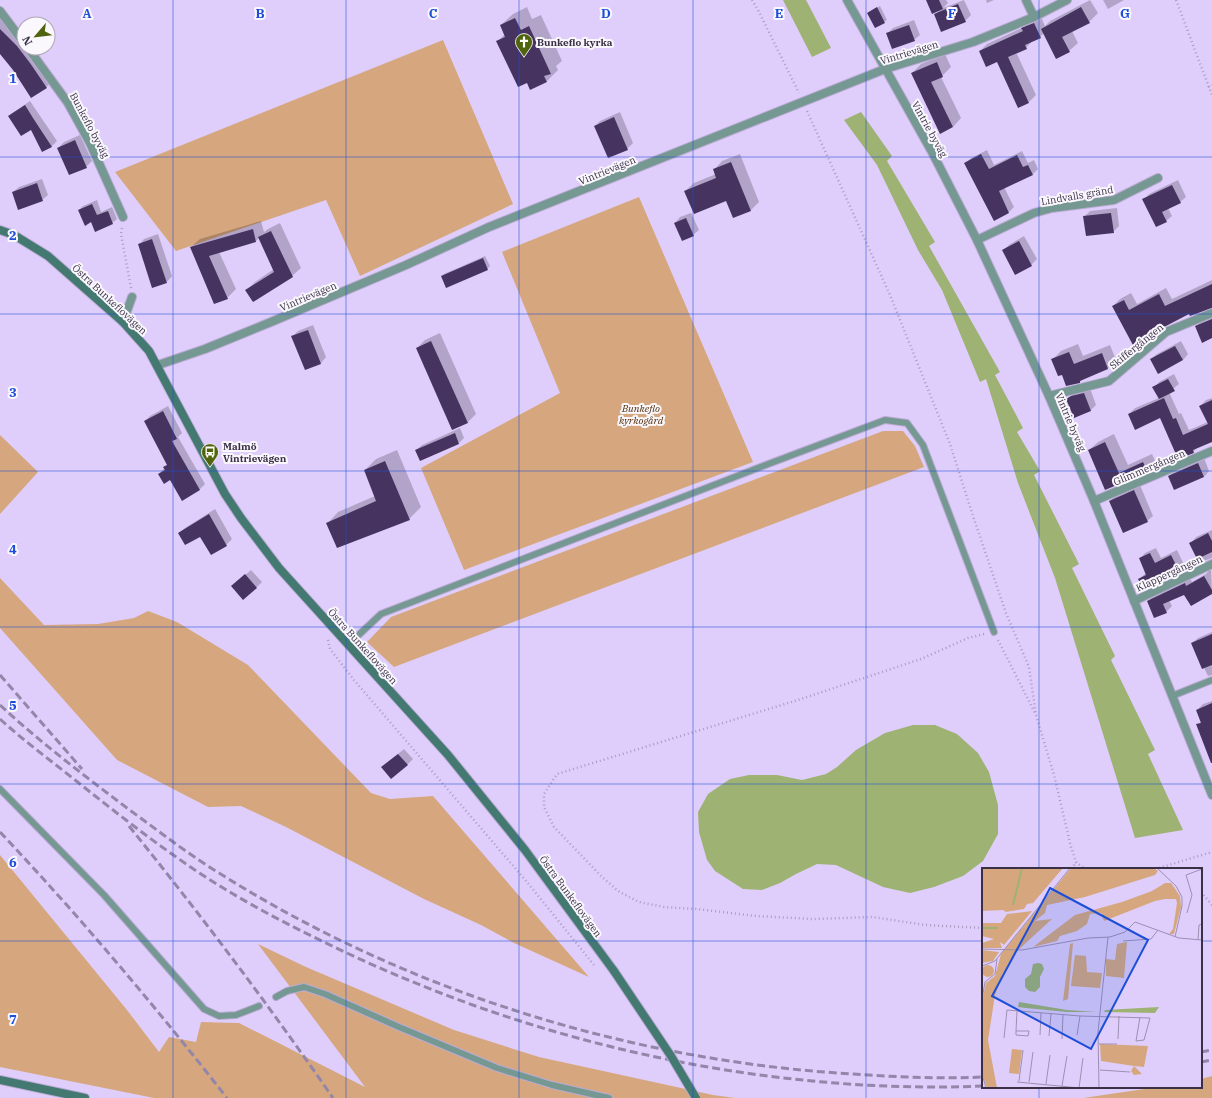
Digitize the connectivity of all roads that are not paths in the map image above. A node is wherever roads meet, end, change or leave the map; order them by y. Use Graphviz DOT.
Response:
graph roads {
  1 [pos="847,0"];
  2 [pos="1026,0"];
  3 [pos="1067,0"];
  4 [pos="0,11"];
  5 [pos="1034,16"];
  6 [pos="16,32"];
  7 [pos="34,56"];
  8 [pos="885,69"];
  9 [pos="1158,178"];
  10 [pos="123,217"];
  11 [pos="0,230"];
  12 [pos="977,240"];
  13 [pos="132,297"];
  14 [pos="1212,313"];
  15 [pos="123,322"];
  16 [pos="158,366"];
  17 [pos="1049,396"];
  18 [pos="1212,451"];
  19 [pos="1094,501"];
  20 [pos="1212,564"];
  21 [pos="1134,601"];
  22 [pos="994,632"];
  23 [pos="349,644"];
  24 [pos="1212,680"];
  25 [pos="1172,696"];
  26 [pos="0,789"];
  27 [pos="1212,795"];
  28 [pos="276,996"];
  29 [pos="259,1006"];
  30 [pos="0,1080"];
  31 [pos="85,1098"];
  32 [pos="609,1098"];
  33 [pos="696,1098"];
  1 -- 8 [label="street, Vintrie byväg"];
  2 -- 5 [label="street"];
  3 -- 5 [label="street, Vintrievägen"];
  4 -- 6 [label="street"];
  5 -- 8 [label="street, Vintrievägen"];
  7 -- 10 [label="street, Bunkeflo byväg"];
  8 -- 12 [label="street, Vintrie byväg"];
  8 -- 16 [label="street, Vintrievägen"];
  9 -- 12 [label="street, Lindvalls gränd"];
  11 -- 15 [label="street, Östra Bunkeflovägen"];
  12 -- 17 [label="street, Vintrie byväg"];
  13 -- 15 [label="street"];
  14 -- 17 [label="street, Skiffergången"];
  15 -- 16 [label="street, Östra Bunkeflovägen"];
  16 -- 23 [label="street, Östra Bunkeflovägen"];
  17 -- 19 [label="street, Vintrie byväg"];
  18 -- 19 [label="street, Glimmergången"];
  19 -- 21 [label="street, Vintrie byväg"];
  20 -- 21 [label="street, Klappergången"];
  21 -- 25 [label="street, Vintrie byväg"];
  22 -- 23 [label="lane"];
  23 -- 33 [label="street, Östra Bunkeflovägen, bridge"];
  24 -- 25 [label="lane"];
  25 -- 27 [label="street, Vintrie byväg"];
  26 -- 29 [label="lane"];
  28 -- 32 [label="lane"];
  30 -- 31 [label="street"];
}
